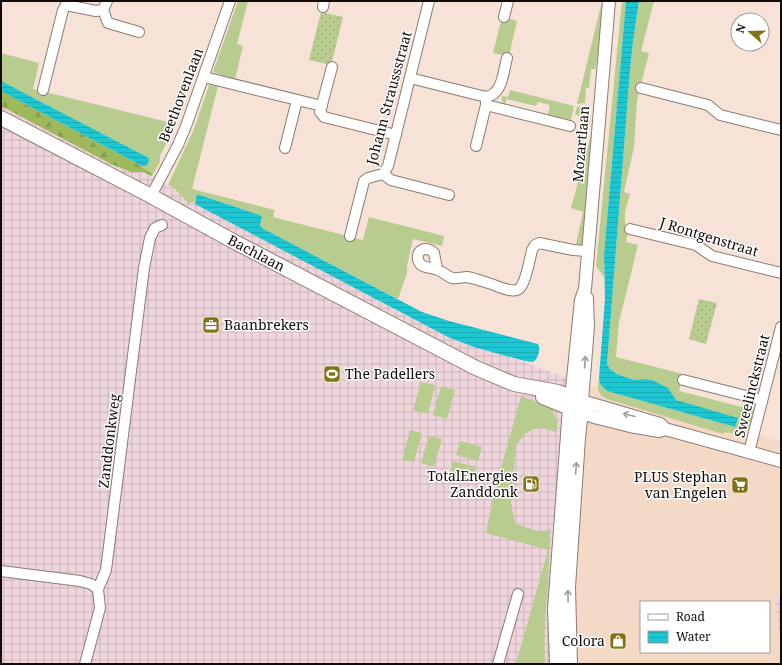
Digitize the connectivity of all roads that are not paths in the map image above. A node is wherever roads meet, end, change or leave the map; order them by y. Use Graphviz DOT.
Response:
graph roads {
  1 [pos="230,1"];
  2 [pos="429,1"];
  3 [pos="508,1"];
  4 [pos="609,1"];
  5 [pos="65,3"];
  6 [pos="105,5"];
  7 [pos="504,17"];
  8 [pos="139,32"];
  9 [pos="507,58"];
  10 [pos="332,67"];
  11 [pos="204,77"];
  12 [pos="410,78"];
  13 [pos="641,88"];
  14 [pos="42,90"];
  15 [pos="297,100"];
  16 [pos="486,101"];
  17 [pos="321,109"];
  18 [pos="1,118"];
  19 [pos="570,126"];
  20 [pos="781,130"];
  21 [pos="396,135"];
  22 [pos="476,146"];
  23 [pos="285,148"];
  24 [pos="383,174"];
  25 [pos="449,195"];
  26 [pos="151,196"];
  27 [pos="162,225"];
  28 [pos="630,229"];
  29 [pos="350,236"];
  30 [pos="587,251"];
  31 [pos="437,269"];
  32 [pos="781,273"];
  33 [pos="781,327"];
  34 [pos="780,339"];
  35 [pos="683,380"];
  36 [pos="762,400"];
  37 [pos="576,405"];
  38 [pos="749,452"];
  39 [pos="781,461"];
  40 [pos="1,571"];
  41 [pos="98,589"];
  42 [pos="518,594"];
  43 [pos="85,664"];
  44 [pos="498,664"];
  45 [pos="557,664"];
  46 [pos="570,664"];
  1 -- 11 [label="street, Beethovenlaan"];
  2 -- 12 [label="street, Johann Straussstraat"];
  3 -- 7 [label="street"];
  4 -- 30 [label="street, Mozartlaan"];
  5 -- 6 [label="street"];
  5 -- 14 [label="street"];
  6 -- 8 [label="street"];
  9 -- 16 [label="street"];
  10 -- 17 [label="street"];
  11 -- 15 [label="street"];
  11 -- 26 [label="street, Beethovenlaan"];
  12 -- 16 [label="street"];
  12 -- 21 [label="street, Johann Straussstraat"];
  13 -- 20 [label="street"];
  15 -- 17 [label="street"];
  15 -- 23 [label="street"];
  16 -- 19 [label="street"];
  16 -- 22 [label="street"];
  17 -- 21 [label="street"];
  18 -- 26 [label="main road, Bachlaan"];
  21 -- 24 [label="street, Johann Straussstraat"];
  24 -- 25 [label="street"];
  24 -- 29 [label="street, Johann Straussstraat"];
  26 -- 37 [label="main road, Bachlaan"];
  27 -- 41 [label="street, Zanddonkweg"];
  28 -- 32 [label="street, J Rontgenstraat"];
  30 -- 31 [label="street"];
  30 -- 37 [label="street, Mozartlaan"];
  33 -- 34 [label="street, Sweelinckstraat"];
  34 -- 36 [label="street, Sweelinckstraat"];
  35 -- 36 [label="street"];
  36 -- 38 [label="street, Sweelinckstraat"];
  37 -- 38 [label="street"];
  37 -- 45 [label="main road"];
  46 -- 37 [label="main road, one-way"];
  38 -- 39 [label="street"];
  40 -- 41 [label="street"];
  41 -- 43 [label="street, Zanddonkweg"];
  42 -- 44 [label="street"];
}
